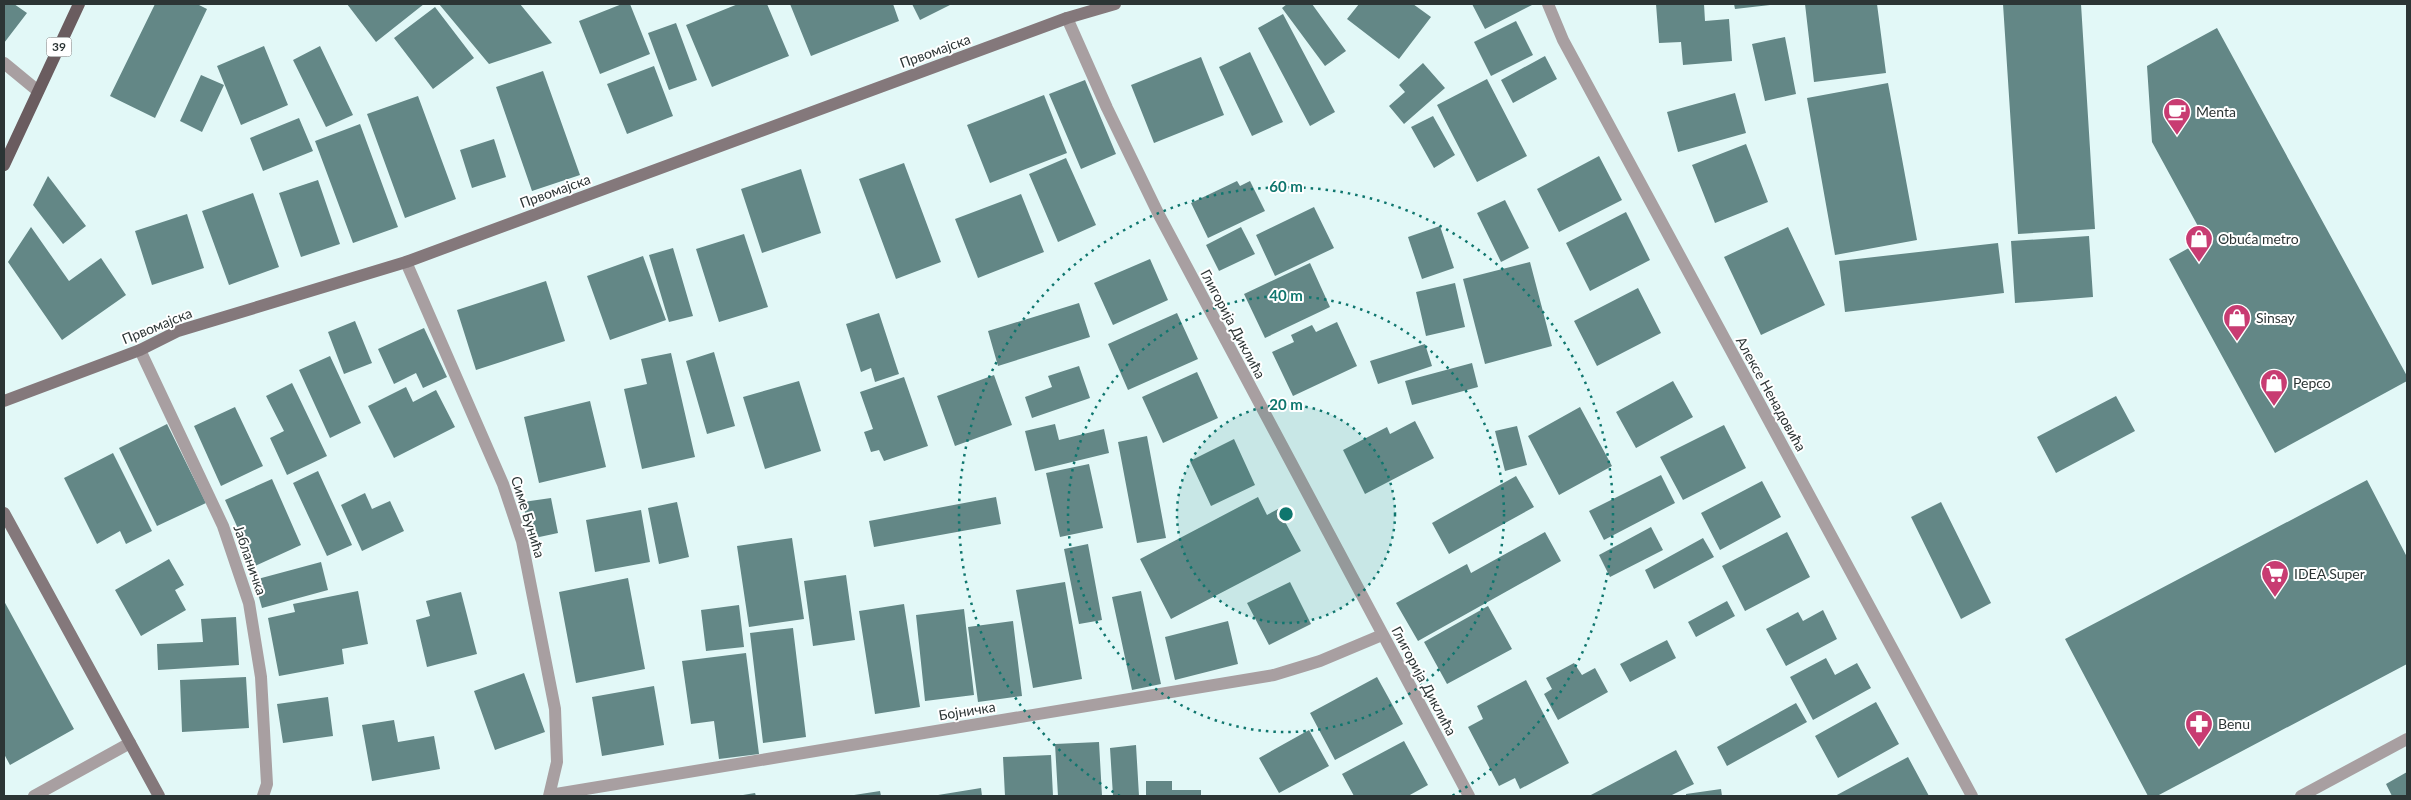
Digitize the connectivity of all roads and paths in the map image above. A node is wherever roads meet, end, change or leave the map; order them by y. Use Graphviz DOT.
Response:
graph roads {
  1 [pos="79,4"];
  2 [pos="1115,4"];
  3 [pos="1548,4"];
  4 [pos="1067,18"];
  5 [pos="4,63"];
  6 [pos="38,90"];
  7 [pos="4,165"];
  8 [pos="406,262"];
  9 [pos="140,350"];
  10 [pos="4,401"];
  11 [pos="4,513"];
  12 [pos="1382,635"];
  13 [pos="2407,739"];
  14 [pos="130,743"];
  15 [pos="34,796"];
  16 [pos="159,796"];
  17 [pos="263,796"];
  18 [pos="550,796"];
  19 [pos="1469,796"];
  20 [pos="1972,796"];
  21 [pos="2301,796"];
  1 -- 6 [label="main road, 39"];
  2 -- 4 [label="main road, Првомајска"];
  3 -- 20 [label="street, Алексе Ненадовића"];
  4 -- 8 [label="main road, Првомајска"];
  4 -- 12 [label="street, Глигорија Диклића"];
  5 -- 6 [label="street"];
  6 -- 7 [label="main road, 39"];
  8 -- 9 [label="main road, Првомајска"];
  8 -- 18 [label="street, Симе Бунића"];
  9 -- 10 [label="main road, Првомајска"];
  9 -- 17 [label="street, Јабланичка"];
  11 -- 14 [label="main road"];
  12 -- 18 [label="street, Бојничка"];
  12 -- 19 [label="street, Глигорија Диклића"];
  13 -- 21 [label="street"];
  14 -- 15 [label="street"];
  14 -- 16 [label="main road"];
}
